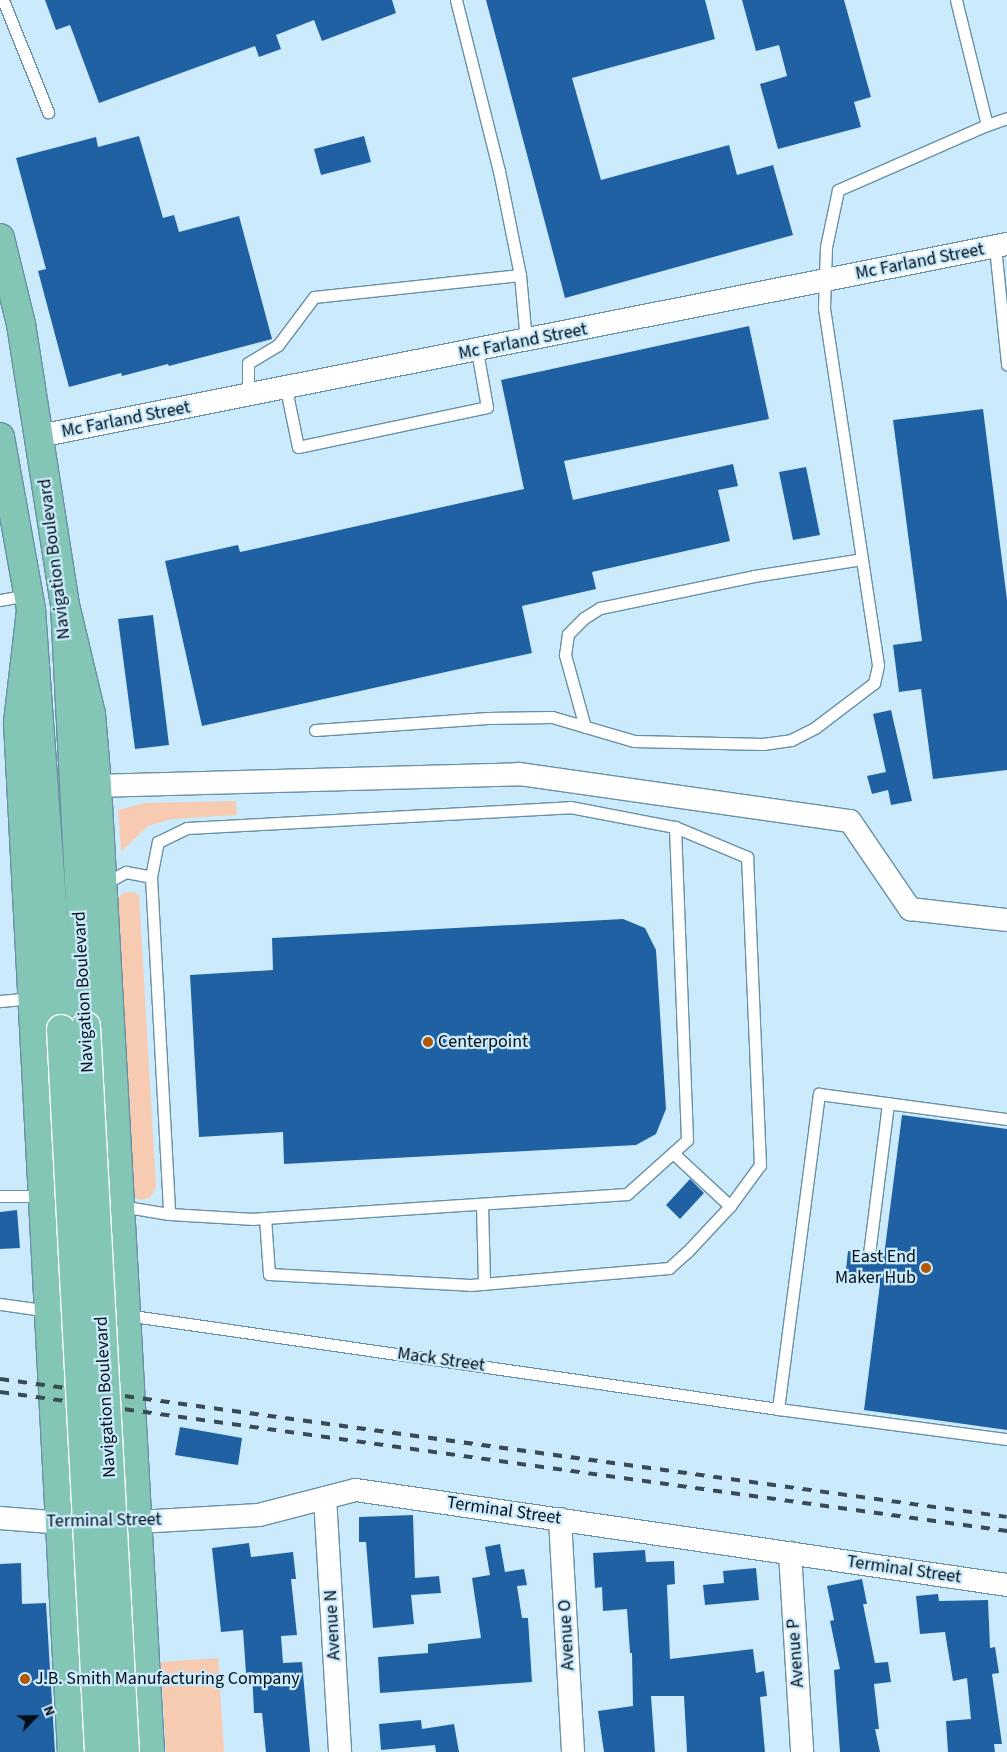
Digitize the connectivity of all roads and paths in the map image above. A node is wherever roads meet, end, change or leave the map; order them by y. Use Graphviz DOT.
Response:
graph roads {
  1 [pos="3,0"];
  2 [pos="456,0"];
  3 [pos="956,0"];
  4 [pos="48,112"];
  5 [pos="1007,118"];
  6 [pos="987,125"];
  7 [pos="0,238"];
  8 [pos="1001,246"];
  9 [pos="520,275"];
  10 [pos="824,281"];
  11 [pos="1004,308"];
  12 [pos="526,341"];
  13 [pos="477,351"];
  14 [pos="1007,364"];
  15 [pos="286,389"];
  16 [pos="248,397"];
  17 [pos="39,436"];
  18 [pos="1,450"];
  19 [pos="862,559"];
  20 [pos="0,600"];
  21 [pos="30,603"];
  22 [pos="65,605"];
  23 [pos="585,727"];
  24 [pos="315,730"];
  25 [pos="97,786"];
  26 [pos="675,827"];
  27 [pos="151,877"];
  28 [pos="103,885"];
  29 [pos="1007,920"];
  30 [pos="33,998"];
  31 [pos="0,1001"];
  32 [pos="73,1028"];
  33 [pos="888,1103"];
  34 [pos="1007,1118"];
  35 [pos="673,1153"];
  36 [pos="0,1196"];
  37 [pos="43,1196"];
  38 [pos="482,1204"];
  39 [pos="120,1206"];
  40 [pos="730,1206"];
  41 [pos="169,1214"];
  42 [pos="265,1218"];
  43 [pos="869,1254"];
  44 [pos="484,1284"];
  45 [pos="0,1304"];
  46 [pos="49,1311"];
  47 [pos="126,1315"];
  48 [pos="778,1409"];
  49 [pos="1007,1439"];
  50 [pos="325,1498"];
  51 [pos="0,1518"];
  52 [pos="560,1519"];
  53 [pos="139,1522"];
  54 [pos="59,1524"];
  55 [pos="790,1553"];
  56 [pos="1007,1585"];
  57 [pos="72,1752"];
  58 [pos="99,1752"];
  59 [pos="125,1752"];
  60 [pos="150,1752"];
  61 [pos="340,1752"];
  62 [pos="573,1752"];
  63 [pos="802,1752"];
  1 -- 4 [label="lane"];
  2 -- 9 [label="lane"];
  3 -- 6 [label="lane"];
  5 -- 6 [label="lane"];
  6 -- 10 [label="lane"];
  7 -- 17 [label="main road, Navigation Boulevard"];
  8 -- 10 [label="street, Mc Farland Street"];
  8 -- 11 [label="lane"];
  9 -- 12 [label="lane"];
  9 -- 16 [label="lane"];
  10 -- 12 [label="street, Mc Farland Street"];
  10 -- 19 [label="lane"];
  11 -- 14 [label="lane"];
  12 -- 13 [label="street, Mc Farland Street"];
  13 -- 15 [label="street, Mc Farland Street"];
  13 -- 15 [label="lane"];
  15 -- 16 [label="street, Mc Farland Street"];
  16 -- 17 [label="street, Mc Farland Street"];
  17 -- 18 [label="main road"];
  17 -- 22 [label="main road, Navigation Boulevard"];
  18 -- 21 [label="main road, Navigation Boulevard"];
  19 -- 23 [label="lane"];
  19 -- 23 [label="lane"];
  20 -- 21 [label="lane"];
  21 -- 30 [label="main road"];
  21 -- 32 [label="main road, Navigation Boulevard"];
  22 -- 25 [label="main road"];
  22 -- 32 [label="main road, Navigation Boulevard"];
  23 -- 24 [label="lane"];
  25 -- 28 [label="main road"];
  25 -- 29 [label="street"];
  26 -- 27 [label="lane"];
  26 -- 35 [label="lane"];
  26 -- 40 [label="lane"];
  27 -- 28 [label="lane"];
  27 -- 41 [label="lane"];
  28 -- 39 [label="main road"];
  30 -- 31 [label="lane"];
  30 -- 37 [label="main road"];
  32 -- 58 [label="main road, Navigation Boulevard, bridge"];
  32 -- 59 [label="main road, Navigation Boulevard, bridge"];
  33 -- 34 [label="lane"];
  33 -- 43 [label="lane"];
  33 -- 48 [label="lane"];
  35 -- 38 [label="lane"];
  35 -- 40 [label="lane"];
  36 -- 37 [label="lane"];
  37 -- 46 [label="main road"];
  38 -- 42 [label="lane"];
  38 -- 44 [label="lane"];
  39 -- 41 [label="lane"];
  39 -- 47 [label="main road"];
  40 -- 44 [label="lane"];
  41 -- 42 [label="lane"];
  42 -- 44 [label="lane"];
  45 -- 46 [label="lane, Mack Street"];
  46 -- 47 [label="lane, Mack Street"];
  46 -- 54 [label="main road"];
  47 -- 48 [label="lane, Mack Street"];
  47 -- 53 [label="main road"];
  48 -- 49 [label="lane, Mack Street"];
  50 -- 52 [label="street, Terminal Street"];
  50 -- 53 [label="street, Terminal Street"];
  50 -- 61 [label="street, Avenue N"];
  51 -- 54 [label="street, Terminal Street"];
  52 -- 55 [label="street, Terminal Street"];
  52 -- 62 [label="street, Avenue O"];
  53 -- 54 [label="street, Terminal Street"];
  53 -- 60 [label="main road"];
  54 -- 57 [label="main road"];
  55 -- 56 [label="street, Terminal Street"];
  55 -- 63 [label="street, Avenue P"];
}
